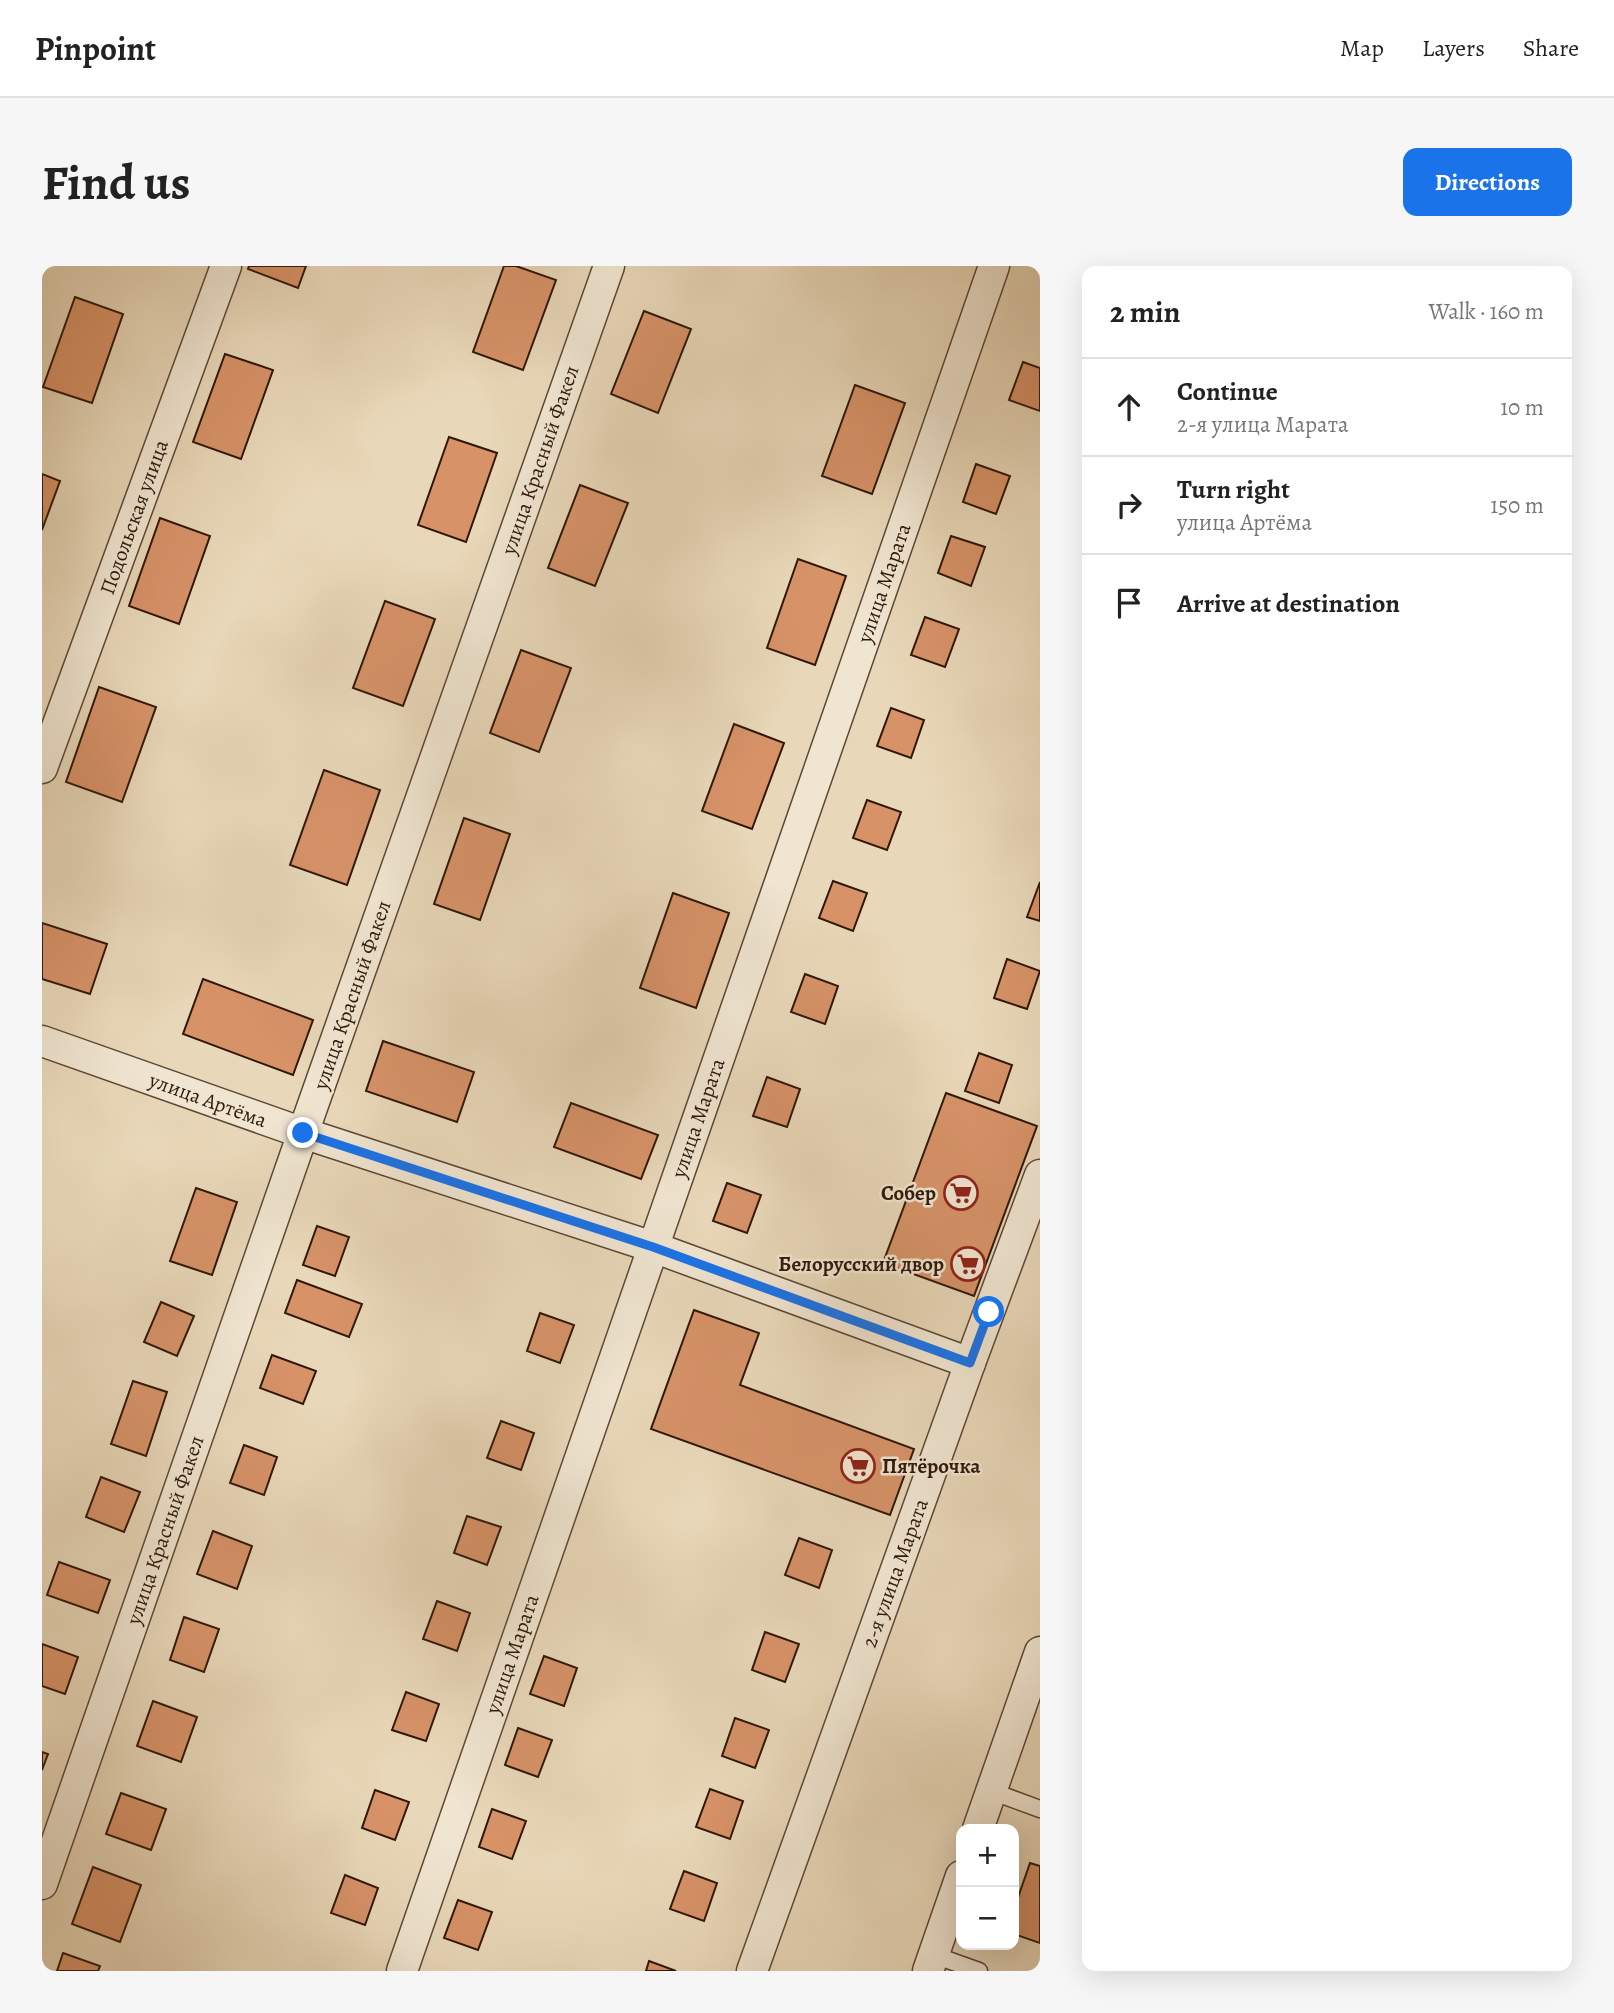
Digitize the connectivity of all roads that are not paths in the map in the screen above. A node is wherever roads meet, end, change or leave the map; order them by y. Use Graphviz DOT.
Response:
graph roads {
  1 [pos="226,266"];
  2 [pos="609,266"];
  3 [pos="994,266"];
  4 [pos="42,768"];
  5 [pos="42,1041"];
  6 [pos="303,1133"];
  7 [pos="1040,1175"];
  8 [pos="1031,1219"];
  9 [pos="653,1247"];
  10 [pos="970,1363"];
  11 [pos="1040,1653"];
  12 [pos="991,1791"];
  13 [pos="1040,1809"];
  14 [pos="980,1824"];
  15 [pos="42,1884"];
  16 [pos="957,1887"];
  17 [pos="931,1963"];
  18 [pos="402,1971"];
  19 [pos="752,1971"];
  20 [pos="979,1971"];
  1 -- 4 [label="street, Подольская улица"];
  2 -- 6 [label="street, улица Красный Факел"];
  3 -- 9 [label="street, улица Марата"];
  5 -- 6 [label="street, улица Артёма"];
  6 -- 9 [label="street, улица Артёма"];
  6 -- 15 [label="street, улица Красный Факел"];
  7 -- 8 [label="street, 2-я улица Марата"];
  8 -- 10 [label="street, 2-я улица Марата"];
  9 -- 10 [label="street, улица Артёма"];
  9 -- 18 [label="street, улица Марата"];
  10 -- 19 [label="street, 2-я улица Марата"];
  11 -- 12 [label="street"];
  12 -- 13 [label="lane"];
  12 -- 14 [label="street"];
  16 -- 17 [label="street"];
  17 -- 20 [label="lane"];
}
